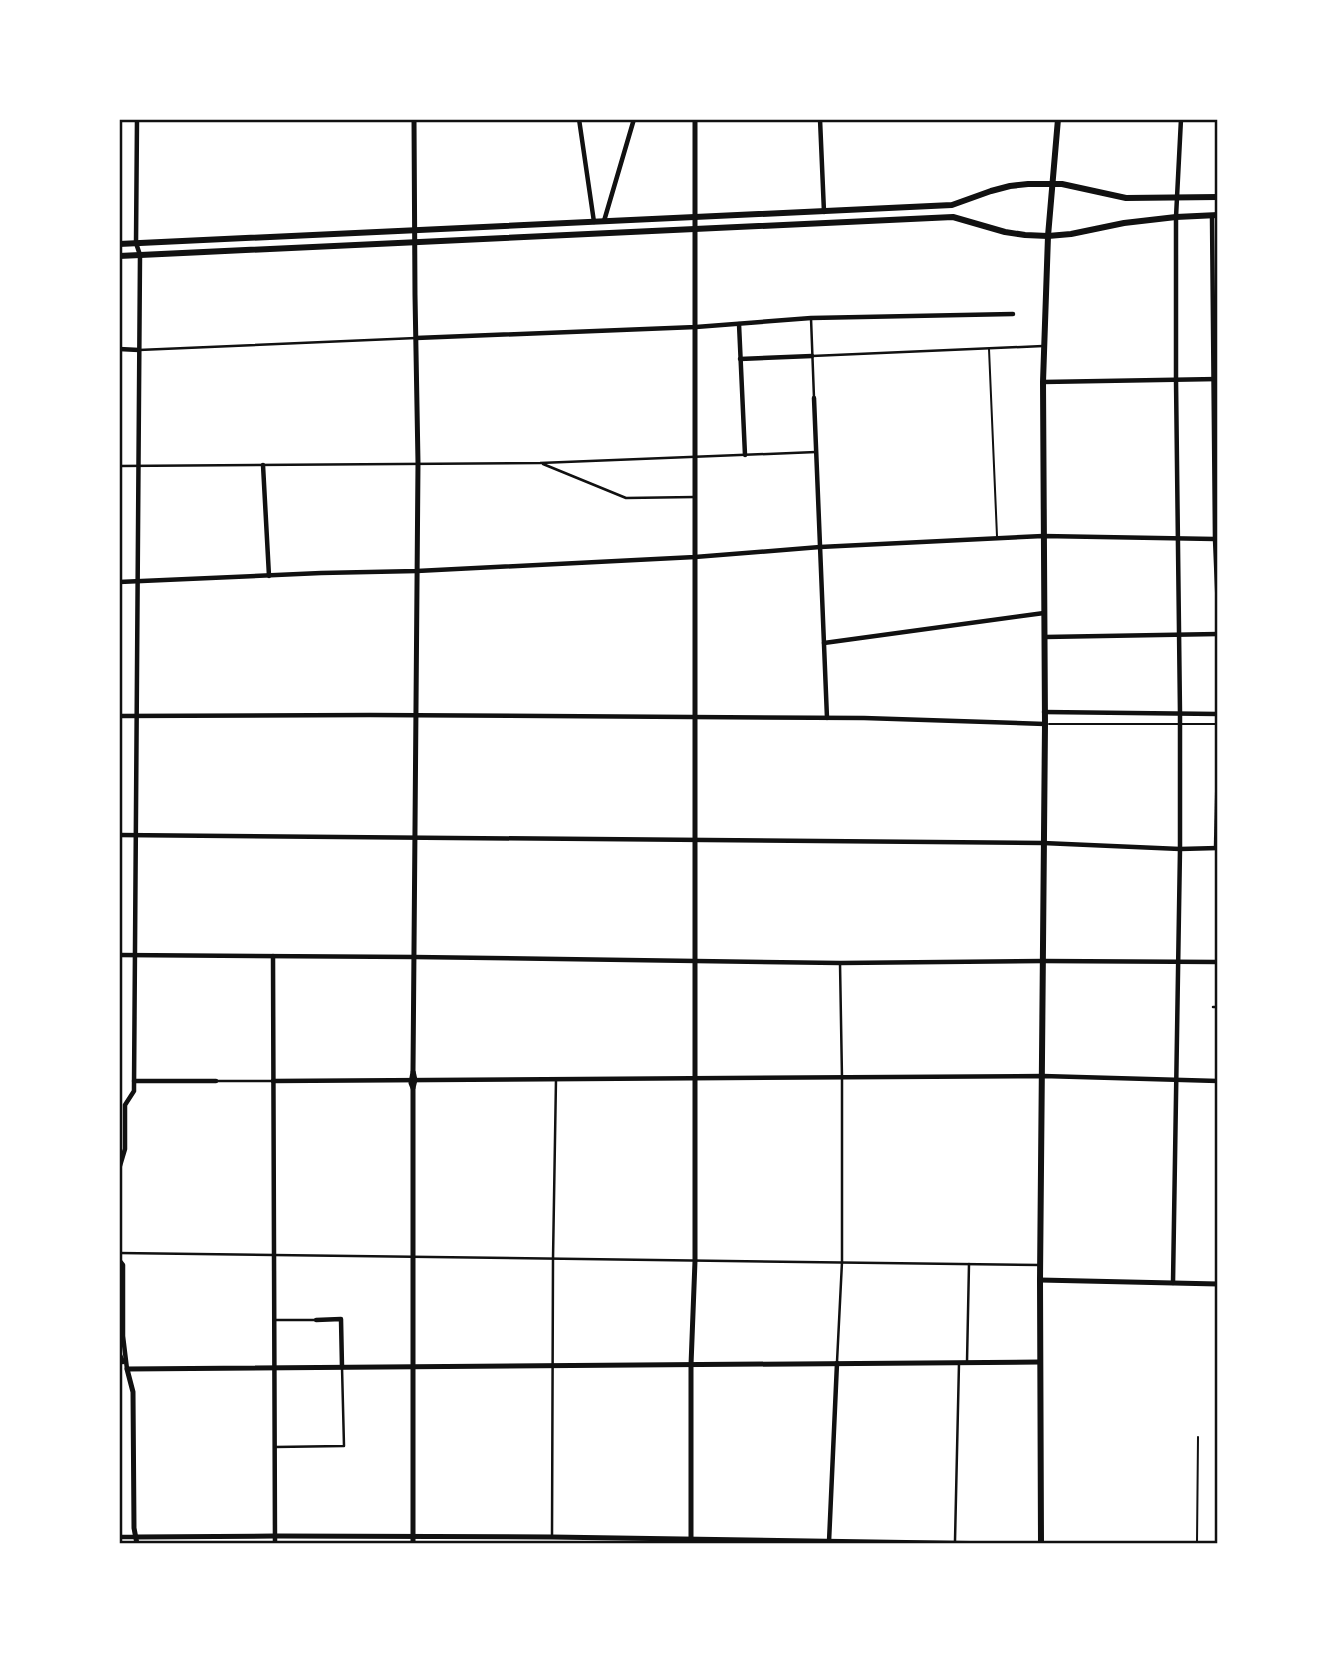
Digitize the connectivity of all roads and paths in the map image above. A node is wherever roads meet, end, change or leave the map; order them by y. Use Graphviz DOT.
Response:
graph roads {
  1 [pos="137,119"];
  2 [pos="414,119"];
  3 [pos="579,119"];
  4 [pos="634,119"];
  5 [pos="695,119"];
  6 [pos="820,119"];
  7 [pos="1058,119"];
  8 [pos="1181,119"];
  9 [pos="1053,184"];
  10 [pos="1218,197"];
  11 [pos="1177,199"];
  12 [pos="824,212"];
  13 [pos="1215,216"];
  14 [pos="1176,217"];
  15 [pos="696,218"];
  16 [pos="604,222"];
  17 [pos="594,223"];
  18 [pos="696,229"];
  19 [pos="415,230"];
  20 [pos="1048,236"];
  21 [pos="415,242"];
  22 [pos="136,243"];
  23 [pos="119,244"];
  24 [pos="139,255"];
  25 [pos="119,256"];
  26 [pos="1013,314"];
  27 [pos="810,318"];
  28 [pos="738,324"];
  29 [pos="696,327"];
  30 [pos="416,338"];
  31 [pos="1044,346"];
  32 [pos="989,348"];
  33 [pos="119,349"];
  34 [pos="139,350"];
  35 [pos="812,356"];
  36 [pos="740,359"];
  37 [pos="1216,379"];
  38 [pos="1175,380"];
  39 [pos="1043,382"];
  40 [pos="814,398"];
  41 [pos="816,452"];
  42 [pos="745,455"];
  43 [pos="695,457"];
  44 [pos="418,463"];
  45 [pos="540,463"];
  46 [pos="263,465"];
  47 [pos="138,466"];
  48 [pos="119,467"];
  49 [pos="695,497"];
  50 [pos="1043,536"];
  51 [pos="997,538"];
  52 [pos="1178,538"];
  53 [pos="1215,539"];
  54 [pos="820,547"];
  55 [pos="695,557"];
  56 [pos="417,571"];
  57 [pos="269,576"];
  58 [pos="119,582"];
  59 [pos="138,582"];
  60 [pos="1217,582"];
  61 [pos="1218,611"];
  62 [pos="1044,613"];
  63 [pos="1218,634"];
  64 [pos="1179,635"];
  65 [pos="1044,637"];
  66 [pos="824,643"];
  67 [pos="1044,712"];
  68 [pos="1180,714"];
  69 [pos="1218,714"];
  70 [pos="119,716"];
  71 [pos="137,716"];
  72 [pos="416,716"];
  73 [pos="694,717"];
  74 [pos="827,718"];
  75 [pos="1045,724"];
  76 [pos="1180,724"];
  77 [pos="1218,724"];
  78 [pos="1218,757"];
  79 [pos="119,835"];
  80 [pos="136,835"];
  81 [pos="415,837"];
  82 [pos="694,841"];
  83 [pos="1043,843"];
  84 [pos="1217,848"];
  85 [pos="1180,849"];
  86 [pos="119,956"];
  87 [pos="135,956"];
  88 [pos="273,956"];
  89 [pos="414,957"];
  90 [pos="694,961"];
  91 [pos="1043,961"];
  92 [pos="1178,962"];
  93 [pos="1218,962"];
  94 [pos="840,963"];
  95 [pos="1213,1007"];
  96 [pos="1218,1007"];
  97 [pos="1042,1076"];
  98 [pos="842,1078"];
  99 [pos="556,1079"];
  100 [pos="694,1079"];
  101 [pos="1177,1079"];
  102 [pos="413,1080"];
  103 [pos="134,1081"];
  104 [pos="216,1081"];
  105 [pos="273,1081"];
  106 [pos="1218,1081"];
  107 [pos="119,1169"];
  108 [pos="119,1254"];
  109 [pos="274,1255"];
  110 [pos="414,1257"];
  111 [pos="553,1259"];
  112 [pos="119,1260"];
  113 [pos="695,1261"];
  114 [pos="842,1262"];
  115 [pos="969,1264"];
  116 [pos="1040,1265"];
  117 [pos="1040,1280"];
  118 [pos="1173,1283"];
  119 [pos="1218,1284"];
  120 [pos="274,1320"];
  121 [pos="316,1320"];
  122 [pos="119,1353"];
  123 [pos="967,1362"];
  124 [pos="1040,1362"];
  125 [pos="837,1363"];
  126 [pos="959,1363"];
  127 [pos="691,1365"];
  128 [pos="553,1366"];
  129 [pos="342,1367"];
  130 [pos="413,1367"];
  131 [pos="274,1368"];
  132 [pos="127,1369"];
  133 [pos="1198,1437"];
  134 [pos="275,1447"];
  135 [pos="275,1536"];
  136 [pos="413,1536"];
  137 [pos="119,1537"];
  138 [pos="552,1537"];
  139 [pos="137,1541"];
  140 [pos="691,1542"];
  141 [pos="829,1543"];
  142 [pos="275,1544"];
  143 [pos="413,1544"];
  144 [pos="955,1544"];
  145 [pos="1002,1544"];
  146 [pos="1041,1544"];
  147 [pos="1202,1544"];
  1 -- 22 [label="street"];
  2 -- 19 [label="street"];
  3 -- 17 [label="street"];
  4 -- 16 [label="street"];
  5 -- 15 [label="street"];
  6 -- 12 [label="street"];
  7 -- 9 [label="main road"];
  8 -- 11 [label="street"];
  9 -- 11 [label="main road"];
  9 -- 12 [label="main road"];
  9 -- 20 [label="main road"];
  10 -- 11 [label="main road"];
  11 -- 14 [label="street"];
  12 -- 15 [label="main road"];
  13 -- 14 [label="main road"];
  13 -- 37 [label="street"];
  14 -- 20 [label="main road"];
  14 -- 38 [label="street"];
  15 -- 16 [label="main road"];
  15 -- 18 [label="street"];
  16 -- 17 [label="main road"];
  17 -- 19 [label="main road"];
  18 -- 20 [label="main road"];
  18 -- 21 [label="main road"];
  18 -- 29 [label="street"];
  19 -- 21 [label="street"];
  19 -- 22 [label="main road"];
  20 -- 31 [label="main road"];
  21 -- 24 [label="main road"];
  21 -- 30 [label="street"];
  22 -- 23 [label="main road"];
  22 -- 24 [label="street"];
  24 -- 25 [label="main road"];
  24 -- 34 [label="street"];
  26 -- 27 [label="street"];
  27 -- 28 [label="street"];
  27 -- 35 [label="street"];
  28 -- 29 [label="street"];
  28 -- 36 [label="street"];
  29 -- 30 [label="street"];
  29 -- 43 [label="street"];
  30 -- 34 [label="street"];
  30 -- 44 [label="street"];
  31 -- 32 [label="street"];
  31 -- 39 [label="main road"];
  32 -- 35 [label="street"];
  32 -- 51 [label="lane"];
  33 -- 34 [label="street"];
  34 -- 47 [label="street"];
  35 -- 36 [label="street"];
  35 -- 40 [label="street"];
  36 -- 42 [label="street"];
  37 -- 38 [label="street"];
  37 -- 53 [label="street"];
  38 -- 39 [label="street"];
  38 -- 52 [label="street"];
  39 -- 50 [label="main road"];
  40 -- 41 [label="street"];
  41 -- 42 [label="street"];
  41 -- 54 [label="street"];
  42 -- 43 [label="street"];
  43 -- 45 [label="street"];
  43 -- 49 [label="street"];
  44 -- 45 [label="street"];
  44 -- 46 [label="street"];
  44 -- 56 [label="street"];
  45 -- 49 [label="street"];
  46 -- 47 [label="street"];
  46 -- 57 [label="street"];
  47 -- 48 [label="street"];
  47 -- 59 [label="street"];
  49 -- 55 [label="street"];
  50 -- 51 [label="street"];
  50 -- 52 [label="street"];
  50 -- 62 [label="main road"];
  51 -- 54 [label="street"];
  52 -- 53 [label="street"];
  52 -- 64 [label="street"];
  53 -- 60 [label="street"];
  54 -- 55 [label="street"];
  54 -- 66 [label="street"];
  55 -- 56 [label="street"];
  55 -- 73 [label="street"];
  56 -- 57 [label="street"];
  56 -- 72 [label="street"];
  57 -- 59 [label="street"];
  58 -- 59 [label="street"];
  59 -- 71 [label="street"];
  60 -- 61 [label="street"];
  62 -- 65 [label="main road"];
  62 -- 66 [label="street"];
  63 -- 64 [label="street"];
  64 -- 65 [label="street"];
  64 -- 68 [label="street"];
  65 -- 67 [label="main road"];
  66 -- 74 [label="street"];
  67 -- 68 [label="street"];
  67 -- 75 [label="main road"];
  68 -- 69 [label="street"];
  68 -- 76 [label="street"];
  70 -- 71 [label="street"];
  71 -- 72 [label="street"];
  71 -- 80 [label="street"];
  72 -- 73 [label="street"];
  72 -- 81 [label="street"];
  73 -- 74 [label="street"];
  73 -- 82 [label="street"];
  74 -- 75 [label="street"];
  75 -- 76 [label="lane"];
  75 -- 83 [label="main road"];
  76 -- 77 [label="lane"];
  76 -- 85 [label="street"];
  78 -- 84 [label="street"];
  79 -- 80 [label="street"];
  80 -- 81 [label="street"];
  80 -- 87 [label="street"];
  81 -- 82 [label="street"];
  81 -- 89 [label="street"];
  82 -- 83 [label="street"];
  82 -- 90 [label="street"];
  83 -- 85 [label="street"];
  83 -- 91 [label="main road"];
  84 -- 85 [label="street"];
  85 -- 92 [label="street"];
  86 -- 87 [label="street"];
  87 -- 88 [label="street"];
  87 -- 103 [label="street"];
  88 -- 89 [label="street"];
  88 -- 105 [label="street"];
  89 -- 90 [label="street"];
  89 -- 102 [label="street"];
  90 -- 94 [label="street"];
  90 -- 100 [label="street"];
  91 -- 92 [label="street"];
  91 -- 94 [label="street"];
  91 -- 97 [label="main road"];
  92 -- 93 [label="street"];
  92 -- 101 [label="street"];
  94 -- 98 [label="street"];
  95 -- 96 [label="street"];
  97 -- 98 [label="street"];
  97 -- 101 [label="street"];
  97 -- 116 [label="main road"];
  98 -- 100 [label="street"];
  98 -- 114 [label="street"];
  99 -- 100 [label="street"];
  99 -- 102 [label="street"];
  99 -- 111 [label="street"];
  100 -- 113 [label="street"];
  101 -- 106 [label="street"];
  101 -- 118 [label="street"];
  102 -- 105 [label="street"];
  102 -- 110 [label="street"];
  103 -- 104 [label="street"];
  103 -- 107 [label="street"];
  104 -- 105 [label="street"];
  105 -- 109 [label="street"];
  108 -- 109 [label="street"];
  109 -- 110 [label="street"];
  109 -- 120 [label="street"];
  110 -- 111 [label="street"];
  110 -- 130 [label="street"];
  111 -- 113 [label="street"];
  111 -- 128 [label="street"];
  112 -- 132 [label="street"];
  113 -- 114 [label="street"];
  113 -- 127 [label="street"];
  114 -- 115 [label="street"];
  114 -- 125 [label="street"];
  115 -- 116 [label="street"];
  115 -- 123 [label="street"];
  116 -- 117 [label="main road"];
  117 -- 118 [label="street"];
  117 -- 124 [label="main road"];
  118 -- 119 [label="street"];
  120 -- 121 [label="street"];
  120 -- 131 [label="street"];
  121 -- 129 [label="street"];
  122 -- 132 [label="street"];
  123 -- 124 [label="street"];
  123 -- 126 [label="street"];
  124 -- 146 [label="main road"];
  125 -- 126 [label="street"];
  125 -- 127 [label="street"];
  125 -- 141 [label="street"];
  126 -- 144 [label="street"];
  127 -- 128 [label="street"];
  127 -- 140 [label="street"];
  128 -- 130 [label="street"];
  128 -- 138 [label="street"];
  129 -- 130 [label="street"];
  129 -- 131 [label="street"];
  129 -- 134 [label="street"];
  130 -- 136 [label="street"];
  131 -- 132 [label="street"];
  131 -- 134 [label="street"];
  132 -- 139 [label="street"];
  133 -- 147 [label="lane"];
  134 -- 135 [label="street"];
  135 -- 136 [label="street"];
  135 -- 139 [label="street"];
  135 -- 142 [label="street"];
  136 -- 138 [label="street"];
  136 -- 143 [label="street"];
  137 -- 139 [label="street"];
  138 -- 140 [label="street"];
  140 -- 141 [label="street"];
  141 -- 144 [label="street"];
  144 -- 145 [label="street"];
}
